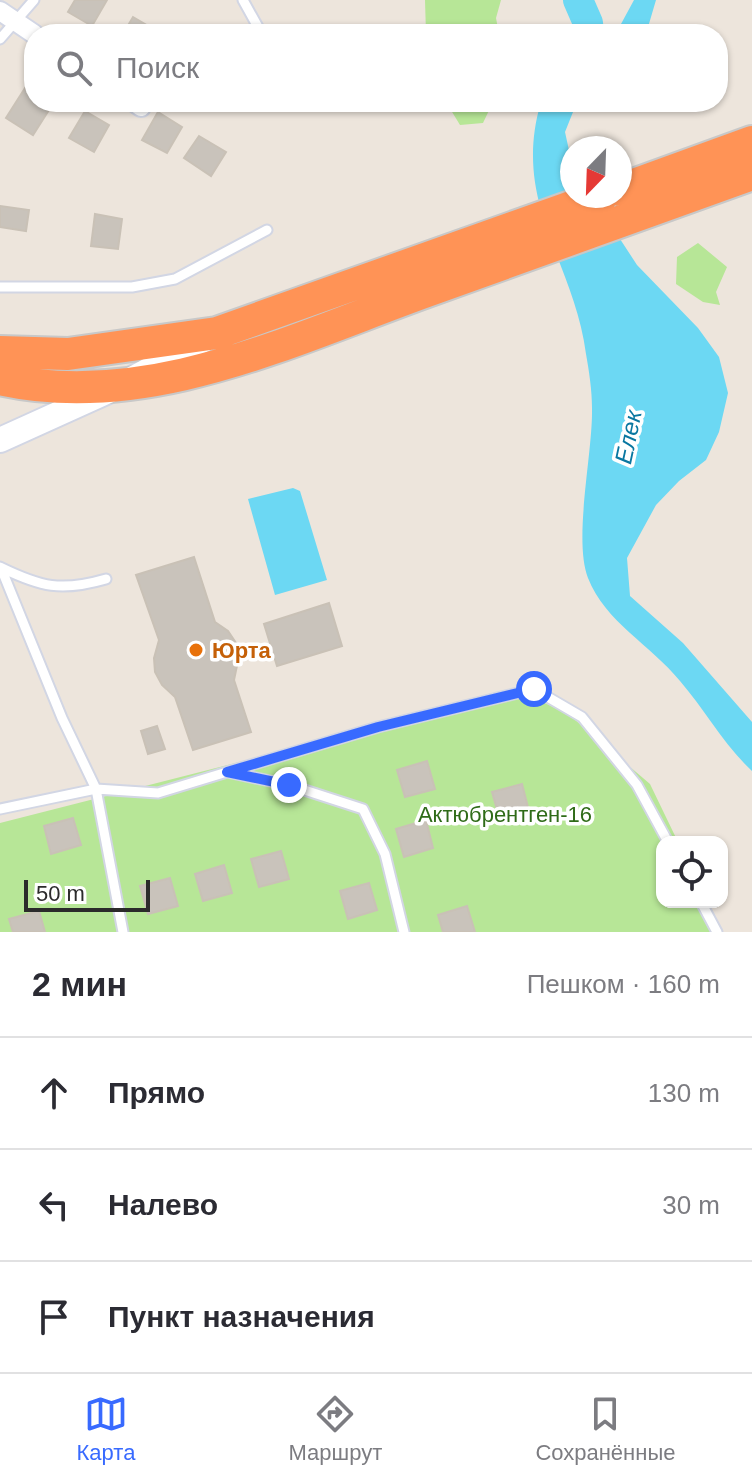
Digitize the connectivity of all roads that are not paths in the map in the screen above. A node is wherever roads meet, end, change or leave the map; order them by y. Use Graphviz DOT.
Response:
graph roads {
  1 [pos="34,0"];
  2 [pos="243,0"];
  3 [pos="0,11"];
  4 [pos="17,23"];
  5 [pos="256,24"];
  6 [pos="24,28"];
  7 [pos="0,39"];
  8 [pos="752,142"];
  9 [pos="752,174"];
  10 [pos="632,186"];
  11 [pos="575,208"];
  12 [pos="267,230"];
  13 [pos="414,279"];
  14 [pos="0,287"];
  15 [pos="217,333"];
  16 [pos="0,352"];
  17 [pos="0,379"];
  18 [pos="115,388"];
  19 [pos="0,440"];
  20 [pos="0,568"];
  21 [pos="106,579"];
  22 [pos="227,772"];
  23 [pos="96,789"];
  24 [pos="0,809"];
  25 [pos="665,836"];
  26 [pos="704,908"];
  27 [pos="123,932"];
  28 [pos="404,932"];
  29 [pos="717,932"];
  1 -- 4 [label="lane"];
  2 -- 5 [label="lane"];
  3 -- 4 [label="street"];
  4 -- 6 [label="street"];
  4 -- 7 [label="lane"];
  8 -- 10 [label="highway"];
  9 -- 13 [label="highway"];
  11 -- 13 [label="highway"];
  12 -- 14 [label="lane"];
  13 -- 15 [label="highway"];
  13 -- 18 [label="highway"];
  15 -- 16 [label="highway"];
  15 -- 18 [label="street"];
  17 -- 18 [label="highway"];
  18 -- 19 [label="street"];
  20 -- 21 [label="lane"];
  20 -- 23 [label="lane"];
  22 -- 23 [label="lane"];
  22 -- 25 [label="lane"];
  22 -- 28 [label="lane"];
  23 -- 24 [label="lane"];
  23 -- 27 [label="lane"];
  26 -- 29 [label="lane"];
}
